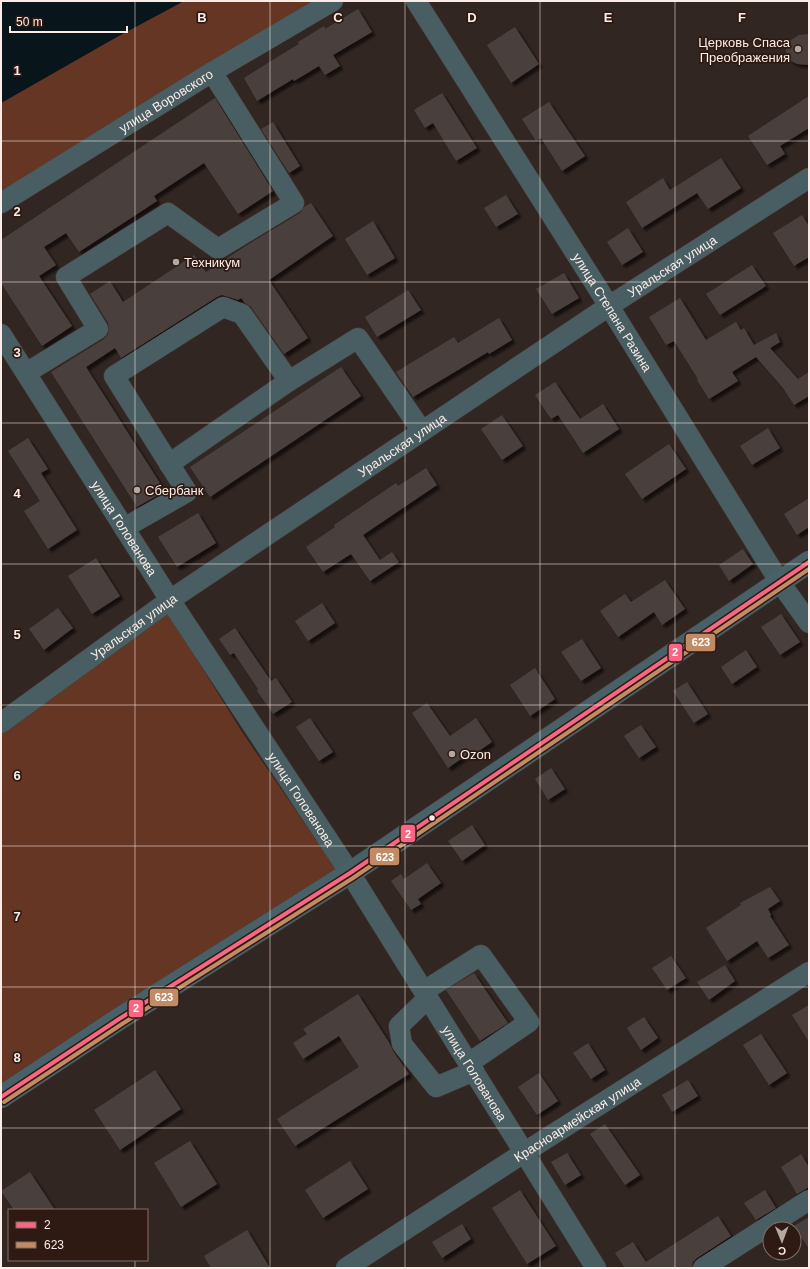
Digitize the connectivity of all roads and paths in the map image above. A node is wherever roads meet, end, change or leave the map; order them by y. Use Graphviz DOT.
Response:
graph roads {
  1 [pos="333,1"];
  2 [pos="416,1"];
  3 [pos="212,72"];
  4 [pos="809,178"];
  5 [pos="1,203"];
  6 [pos="608,306"];
  7 [pos="1,334"];
  8 [pos="26,373"];
  9 [pos="289,381"];
  10 [pos="422,431"];
  11 [pos="169,464"];
  12 [pos="124,528"];
  13 [pos="809,562"];
  14 [pos="779,581"];
  15 [pos="170,600"];
  16 [pos="809,624"];
  17 [pos="1,723"];
  18 [pos="350,873"];
  19 [pos="809,972"];
  20 [pos="426,994"];
  21 [pos="471,1067"];
  22 [pos="1,1097"];
  23 [pos="525,1152"];
  24 [pos="809,1200"];
  25 [pos="346,1268"];
  26 [pos="596,1268"];
  27 [pos="703,1268"];
  1 -- 3 [label="street, улица Воровского"];
  2 -- 6 [label="street, улица Степана Разина"];
  3 -- 5 [label="street, улица Воровского"];
  3 -- 8 [label="street"];
  4 -- 6 [label="street, Уральская улица"];
  6 -- 10 [label="street, Уральская улица"];
  6 -- 14 [label="street, улица Степана Разина"];
  7 -- 8 [label="street, улица Голованова"];
  8 -- 12 [label="street, улица Голованова"];
  9 -- 10 [label="street"];
  9 -- 11 [label="street"];
  9 -- 11 [label="street"];
  10 -- 15 [label="street, Уральская улица"];
  11 -- 12 [label="street"];
  12 -- 15 [label="street, улица Голованова"];
  13 -- 14 [label="main road"];
  14 -- 16 [label="street, улица Степана Разина"];
  14 -- 18 [label="main road"];
  15 -- 17 [label="street, Уральская улица"];
  15 -- 18 [label="street, улица Голованова"];
  18 -- 20 [label="street, улица Голованова"];
  18 -- 22 [label="main road"];
  19 -- 23 [label="street, Красноармейская улица"];
  20 -- 21 [label="street, улица Голованова"];
  20 -- 21 [label="street"];
  20 -- 21 [label="street"];
  21 -- 23 [label="street, улица Голованова"];
  23 -- 25 [label="street, Красноармейская улица"];
  23 -- 26 [label="street, улица Голованова"];
  24 -- 27 [label="street"];
}
